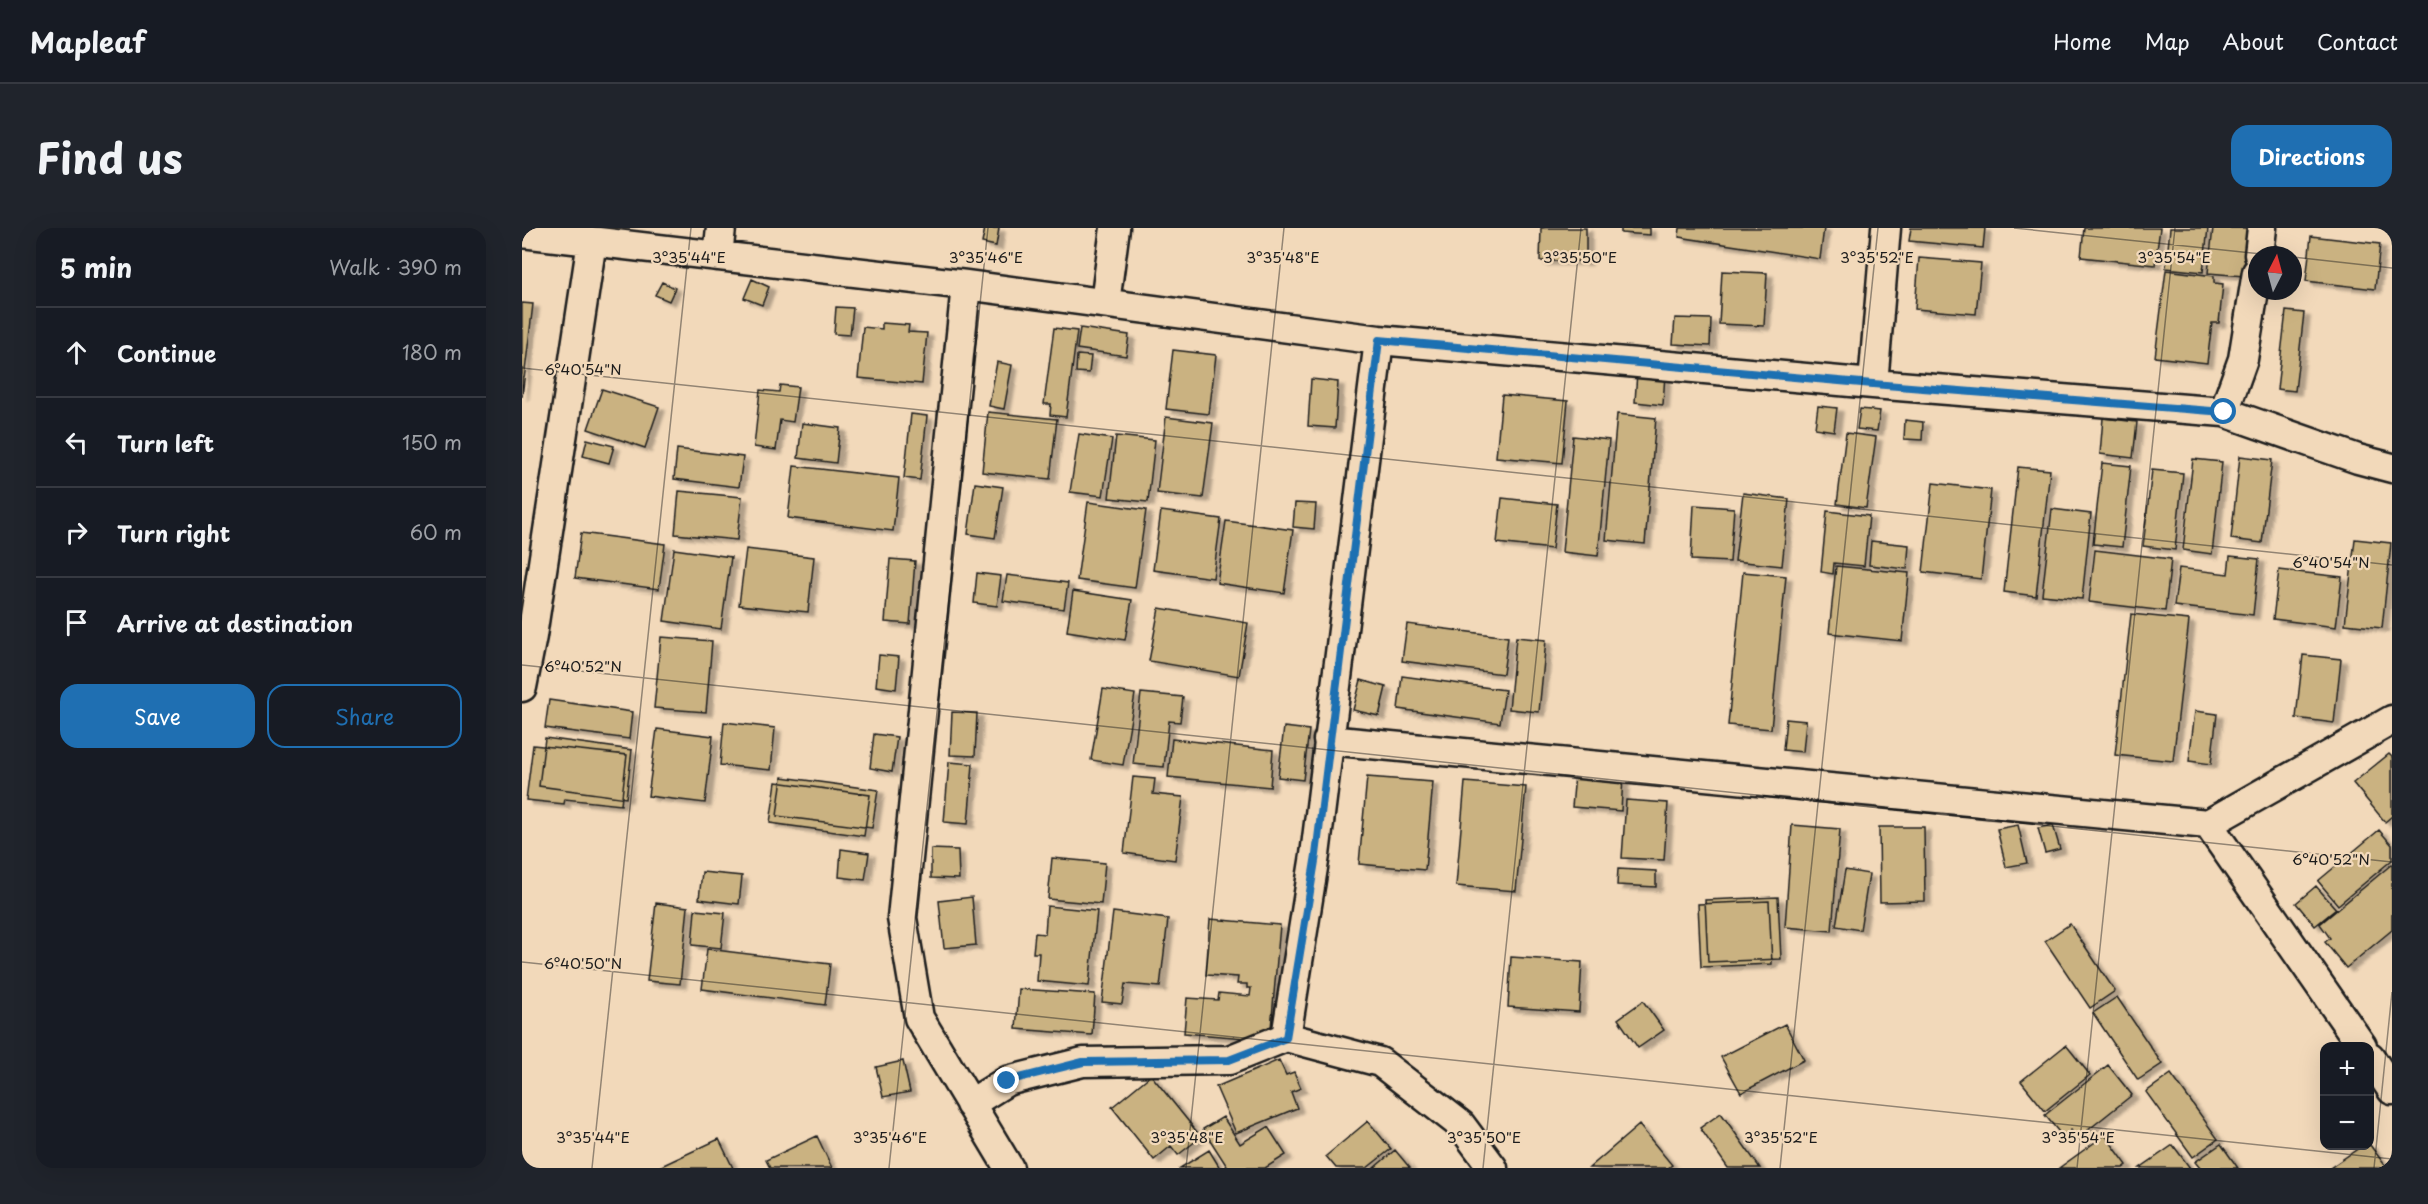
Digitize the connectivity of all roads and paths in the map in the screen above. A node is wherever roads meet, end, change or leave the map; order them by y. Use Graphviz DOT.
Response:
graph roads {
  1 [pos="1115,228"];
  2 [pos="1886,228"];
  3 [pos="2262,228"];
  4 [pos="522,233"];
  5 [pos="592,241"];
  6 [pos="720,242"];
  7 [pos="2260,246"];
  8 [pos="966,285"];
  9 [pos="2252,300"];
  10 [pos="1105,303"];
  11 [pos="1379,340"];
  12 [pos="1873,384"];
  13 [pos="2224,412"];
  14 [pos="2392,468"];
  15 [pos="527,636"];
  16 [pos="522,687"];
  17 [pos="2392,720"];
  18 [pos="1328,740"];
  19 [pos="2208,824"];
  20 [pos="1286,1038"];
  21 [pos="2359,1042"];
  22 [pos="2374,1063"];
  23 [pos="2392,1090"];
  24 [pos="970,1104"];
  25 [pos="1009,1168"];
  26 [pos="1493,1168"];
  1 -- 10 [label="street"];
  2 -- 12 [label="street"];
  3 -- 7 [label="street"];
  4 -- 5 [label="street"];
  5 -- 6 [label="street"];
  5 -- 15 [label="street"];
  6 -- 8 [label="street"];
  8 -- 10 [label="street"];
  8 -- 24 [label="street"];
  9 -- 13 [label="street"];
  10 -- 11 [label="street"];
  11 -- 12 [label="street"];
  11 -- 18 [label="street"];
  12 -- 13 [label="street"];
  13 -- 14 [label="street"];
  15 -- 16 [label="street"];
  17 -- 19 [label="street"];
  18 -- 19 [label="street"];
  18 -- 20 [label="street"];
  19 -- 21 [label="street"];
  20 -- 24 [label="street"];
  20 -- 26 [label="street"];
  22 -- 23 [label="street"];
  24 -- 25 [label="street"];
}
